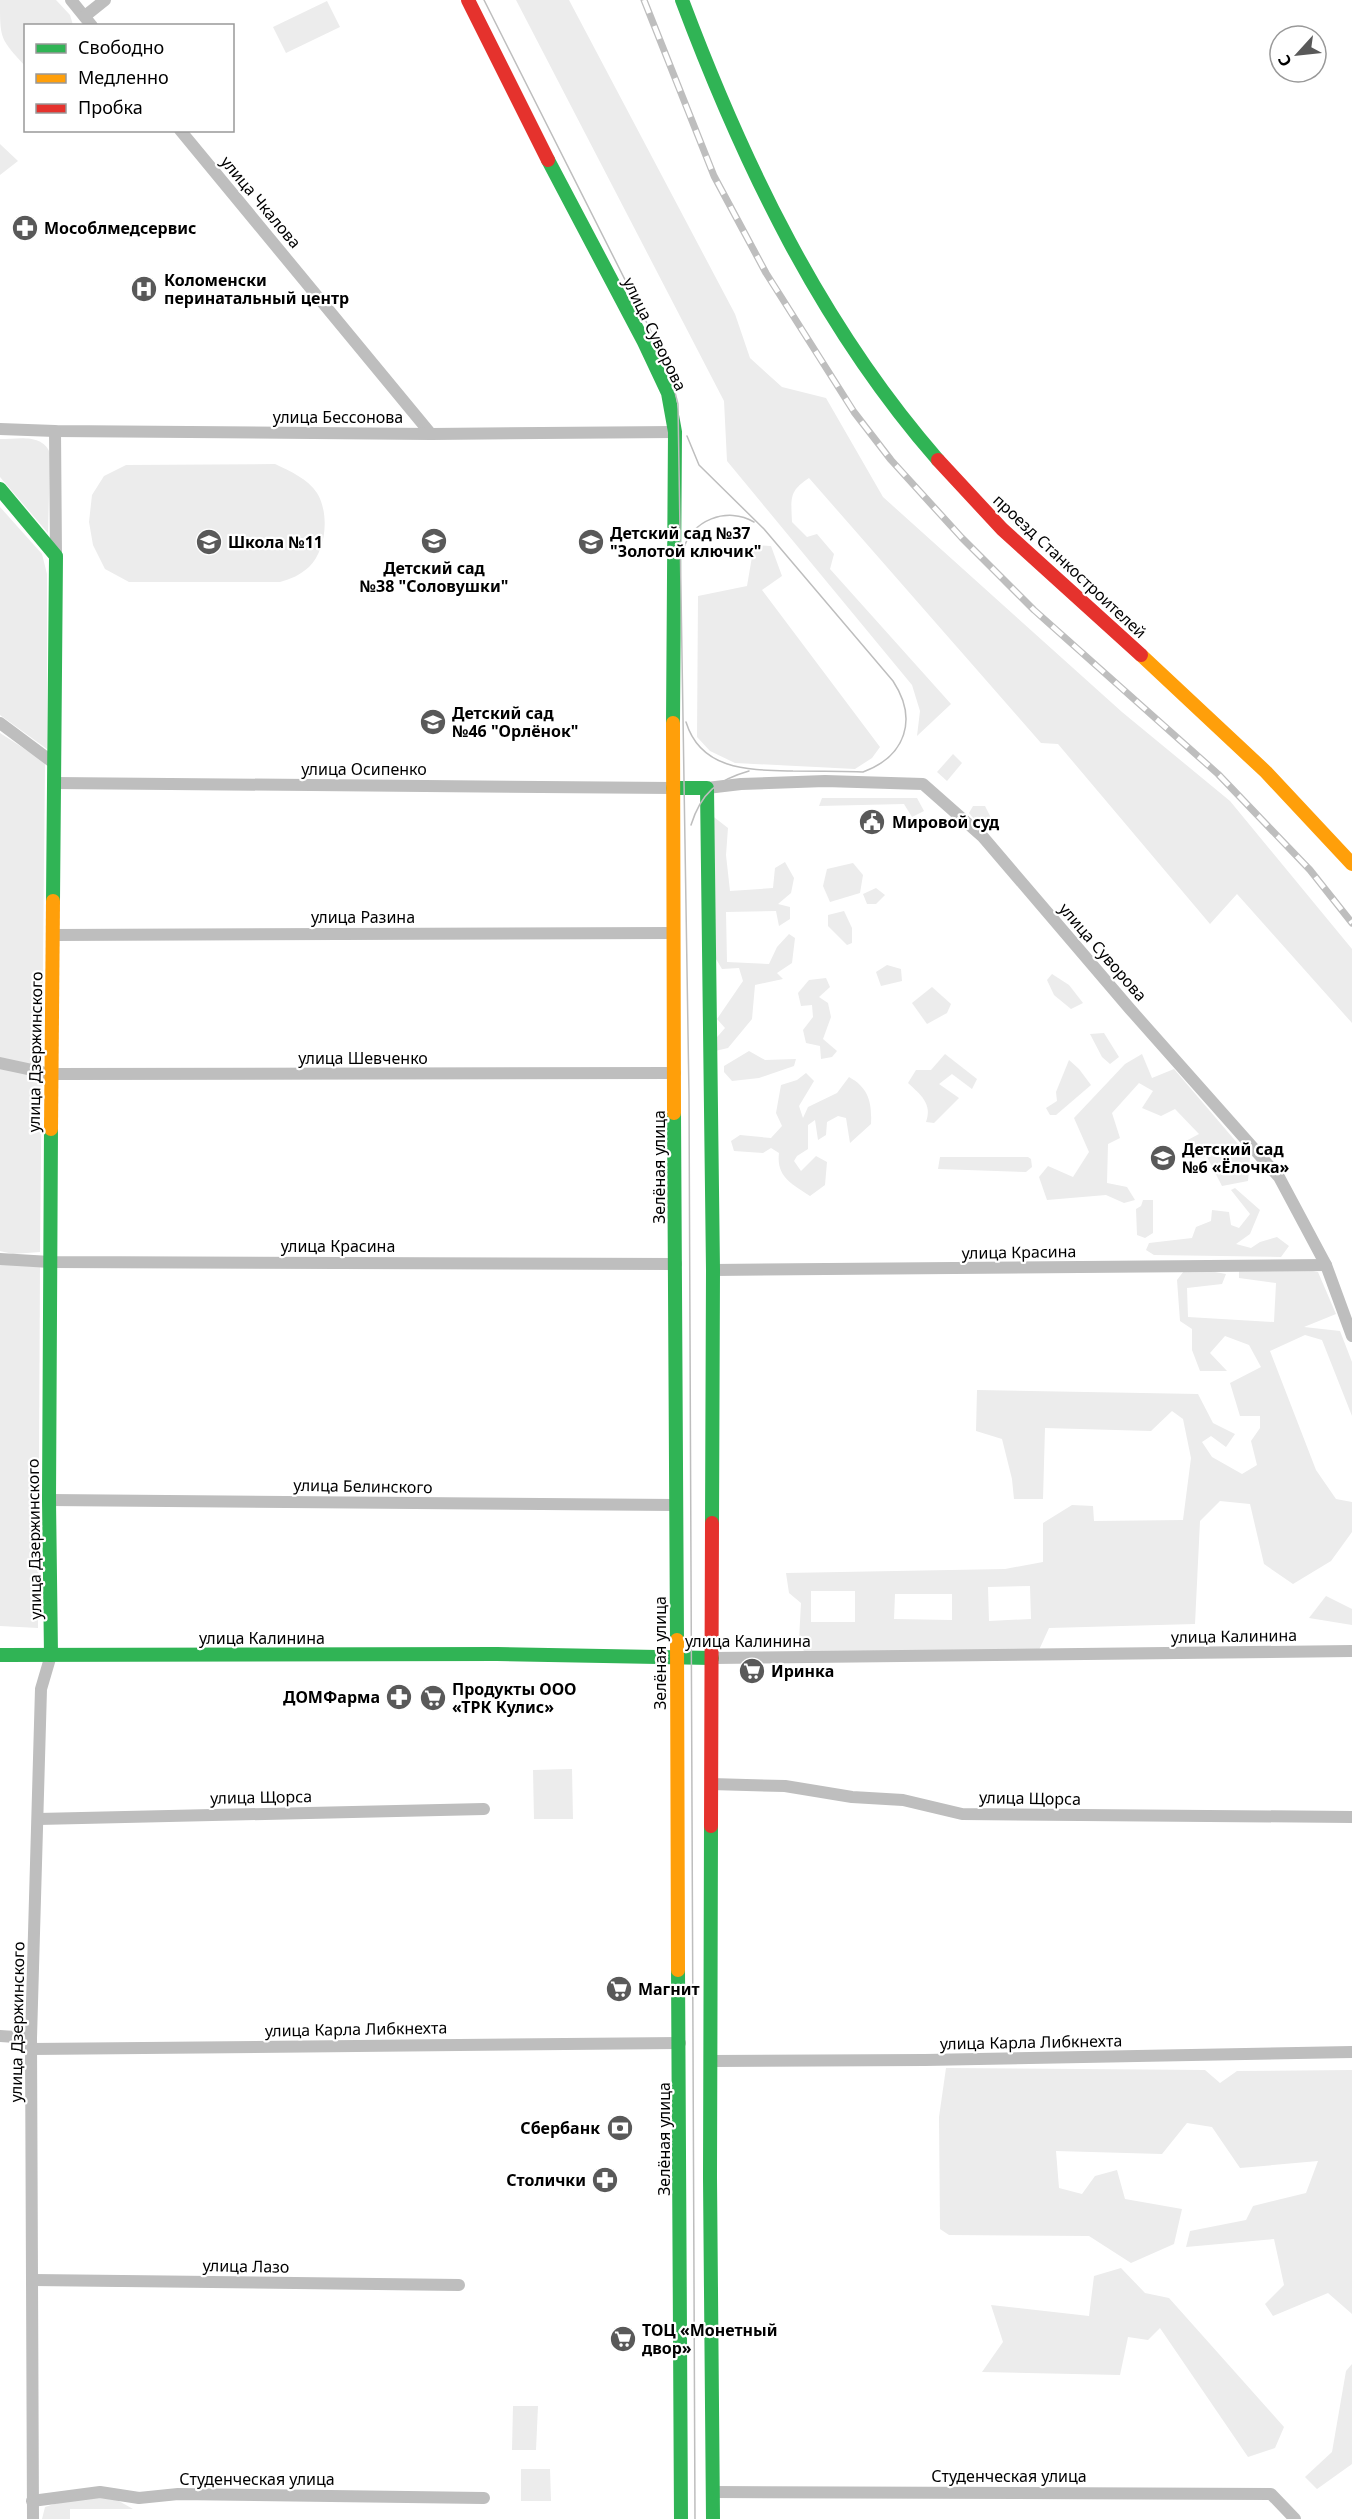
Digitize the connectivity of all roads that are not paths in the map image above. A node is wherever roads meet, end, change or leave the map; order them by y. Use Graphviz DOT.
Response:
graph roads {
  1 [pos="71,0"];
  2 [pos="105,0"];
  3 [pos="468,0"];
  4 [pos="681,0"];
  5 [pos="89,21"];
  6 [pos="182,132"];
  7 [pos="0,429"];
  8 [pos="55,431"];
  9 [pos="675,432"];
  10 [pos="431,434"];
  11 [pos="0,489"];
  12 [pos="56,556"];
  13 [pos="0,723"];
  14 [pos="55,764"];
  15 [pos="54,783"];
  16 [pos="673,788"];
  17 [pos="707,788"];
  18 [pos="1352,864"];
  19 [pos="674,933"];
  20 [pos="53,935"];
  21 [pos="0,1063"];
  22 [pos="675,1073"];
  23 [pos="51,1074"];
  24 [pos="0,1259"];
  25 [pos="50,1262"];
  26 [pos="676,1264"];
  27 [pos="1326,1265"];
  28 [pos="713,1270"];
  29 [pos="1352,1336"];
  30 [pos="49,1500"];
  31 [pos="676,1505"];
  32 [pos="1352,1651"];
  33 [pos="0,1655"];
  34 [pos="51,1655"];
  35 [pos="676,1657"];
  36 [pos="712,1658"];
  37 [pos="711,1784"];
  38 [pos="484,1809"];
  39 [pos="1352,1817"];
  40 [pos="38,1819"];
  41 [pos="0,2036"];
  42 [pos="31,2043"];
  43 [pos="680,2043"];
  44 [pos="1352,2052"];
  45 [pos="711,2061"];
  46 [pos="33,2280"];
  47 [pos="459,2284"];
  48 [pos="713,2492"];
  49 [pos="484,2498"];
  50 [pos="32,2501"];
  51 [pos="33,2519"];
  52 [pos="681,2519"];
  53 [pos="713,2519"];
  54 [pos="1295,2519"];
  1 -- 5 [label="street"];
  2 -- 5 [label="street"];
  3 -- 9 [label="street, улица Суворова"];
  4 -- 18 [label="street, проезд Станкостроителей"];
  6 -- 10 [label="street, улица Чкалова"];
  7 -- 8 [label="street, улица Бессонова"];
  8 -- 10 [label="street, улица Бессонова"];
  8 -- 12 [label="street, улица Дзержинского"];
  9 -- 10 [label="street, улица Бессонова"];
  9 -- 16 [label="street, улица Суворова"];
  11 -- 12 [label="street"];
  12 -- 14 [label="street, улица Дзержинского"];
  13 -- 14 [label="street"];
  14 -- 15 [label="street, улица Дзержинского"];
  15 -- 16 [label="street, улица Осипенко"];
  15 -- 20 [label="street, улица Дзержинского"];
  16 -- 17 [label="street"];
  16 -- 19 [label="street, Зелёная улица"];
  17 -- 27 [label="street, улица Суворова"];
  17 -- 28 [label="street"];
  19 -- 20 [label="street, улица Разина"];
  19 -- 22 [label="street, Зелёная улица"];
  20 -- 23 [label="street, улица Дзержинского"];
  21 -- 23 [label="street, улица Шевченко"];
  22 -- 23 [label="street, улица Шевченко"];
  22 -- 26 [label="street, Зелёная улица"];
  23 -- 25 [label="street, улица Дзержинского"];
  24 -- 25 [label="street, улица Красина"];
  25 -- 26 [label="street, улица Красина"];
  25 -- 30 [label="street, улица Дзержинского"];
  26 -- 31 [label="street, Зелёная улица"];
  27 -- 28 [label="street, улица Красина"];
  27 -- 29 [label="street, улица Суворова"];
  28 -- 36 [label="street"];
  30 -- 31 [label="street, улица Белинского"];
  30 -- 34 [label="street, улица Дзержинского"];
  31 -- 35 [label="street, Зелёная улица"];
  32 -- 36 [label="street, улица Калинина"];
  33 -- 34 [label="street, улица Калинина"];
  34 -- 35 [label="street, улица Калинина"];
  34 -- 40 [label="street, улица Дзержинского"];
  35 -- 36 [label="street, улица Калинина"];
  35 -- 43 [label="street, Зелёная улица"];
  36 -- 37 [label="street"];
  37 -- 39 [label="street, улица Щорса"];
  37 -- 45 [label="street"];
  38 -- 40 [label="street, улица Щорса"];
  40 -- 42 [label="street, улица Дзержинского"];
  41 -- 42 [label="street, улица Карла Либкнехта"];
  42 -- 43 [label="street, улица Карла Либкнехта"];
  42 -- 46 [label="street, улица Дзержинского"];
  43 -- 52 [label="street, Зелёная улица"];
  44 -- 45 [label="street, улица Карла Либкнехта"];
  45 -- 48 [label="street"];
  46 -- 47 [label="street, улица Лазо"];
  46 -- 50 [label="street, улица Дзержинского"];
  48 -- 53 [label="street"];
  48 -- 54 [label="street, Студенческая улица"];
  49 -- 50 [label="street, Студенческая улица"];
  50 -- 51 [label="street, улица Дзержинского"];
}
